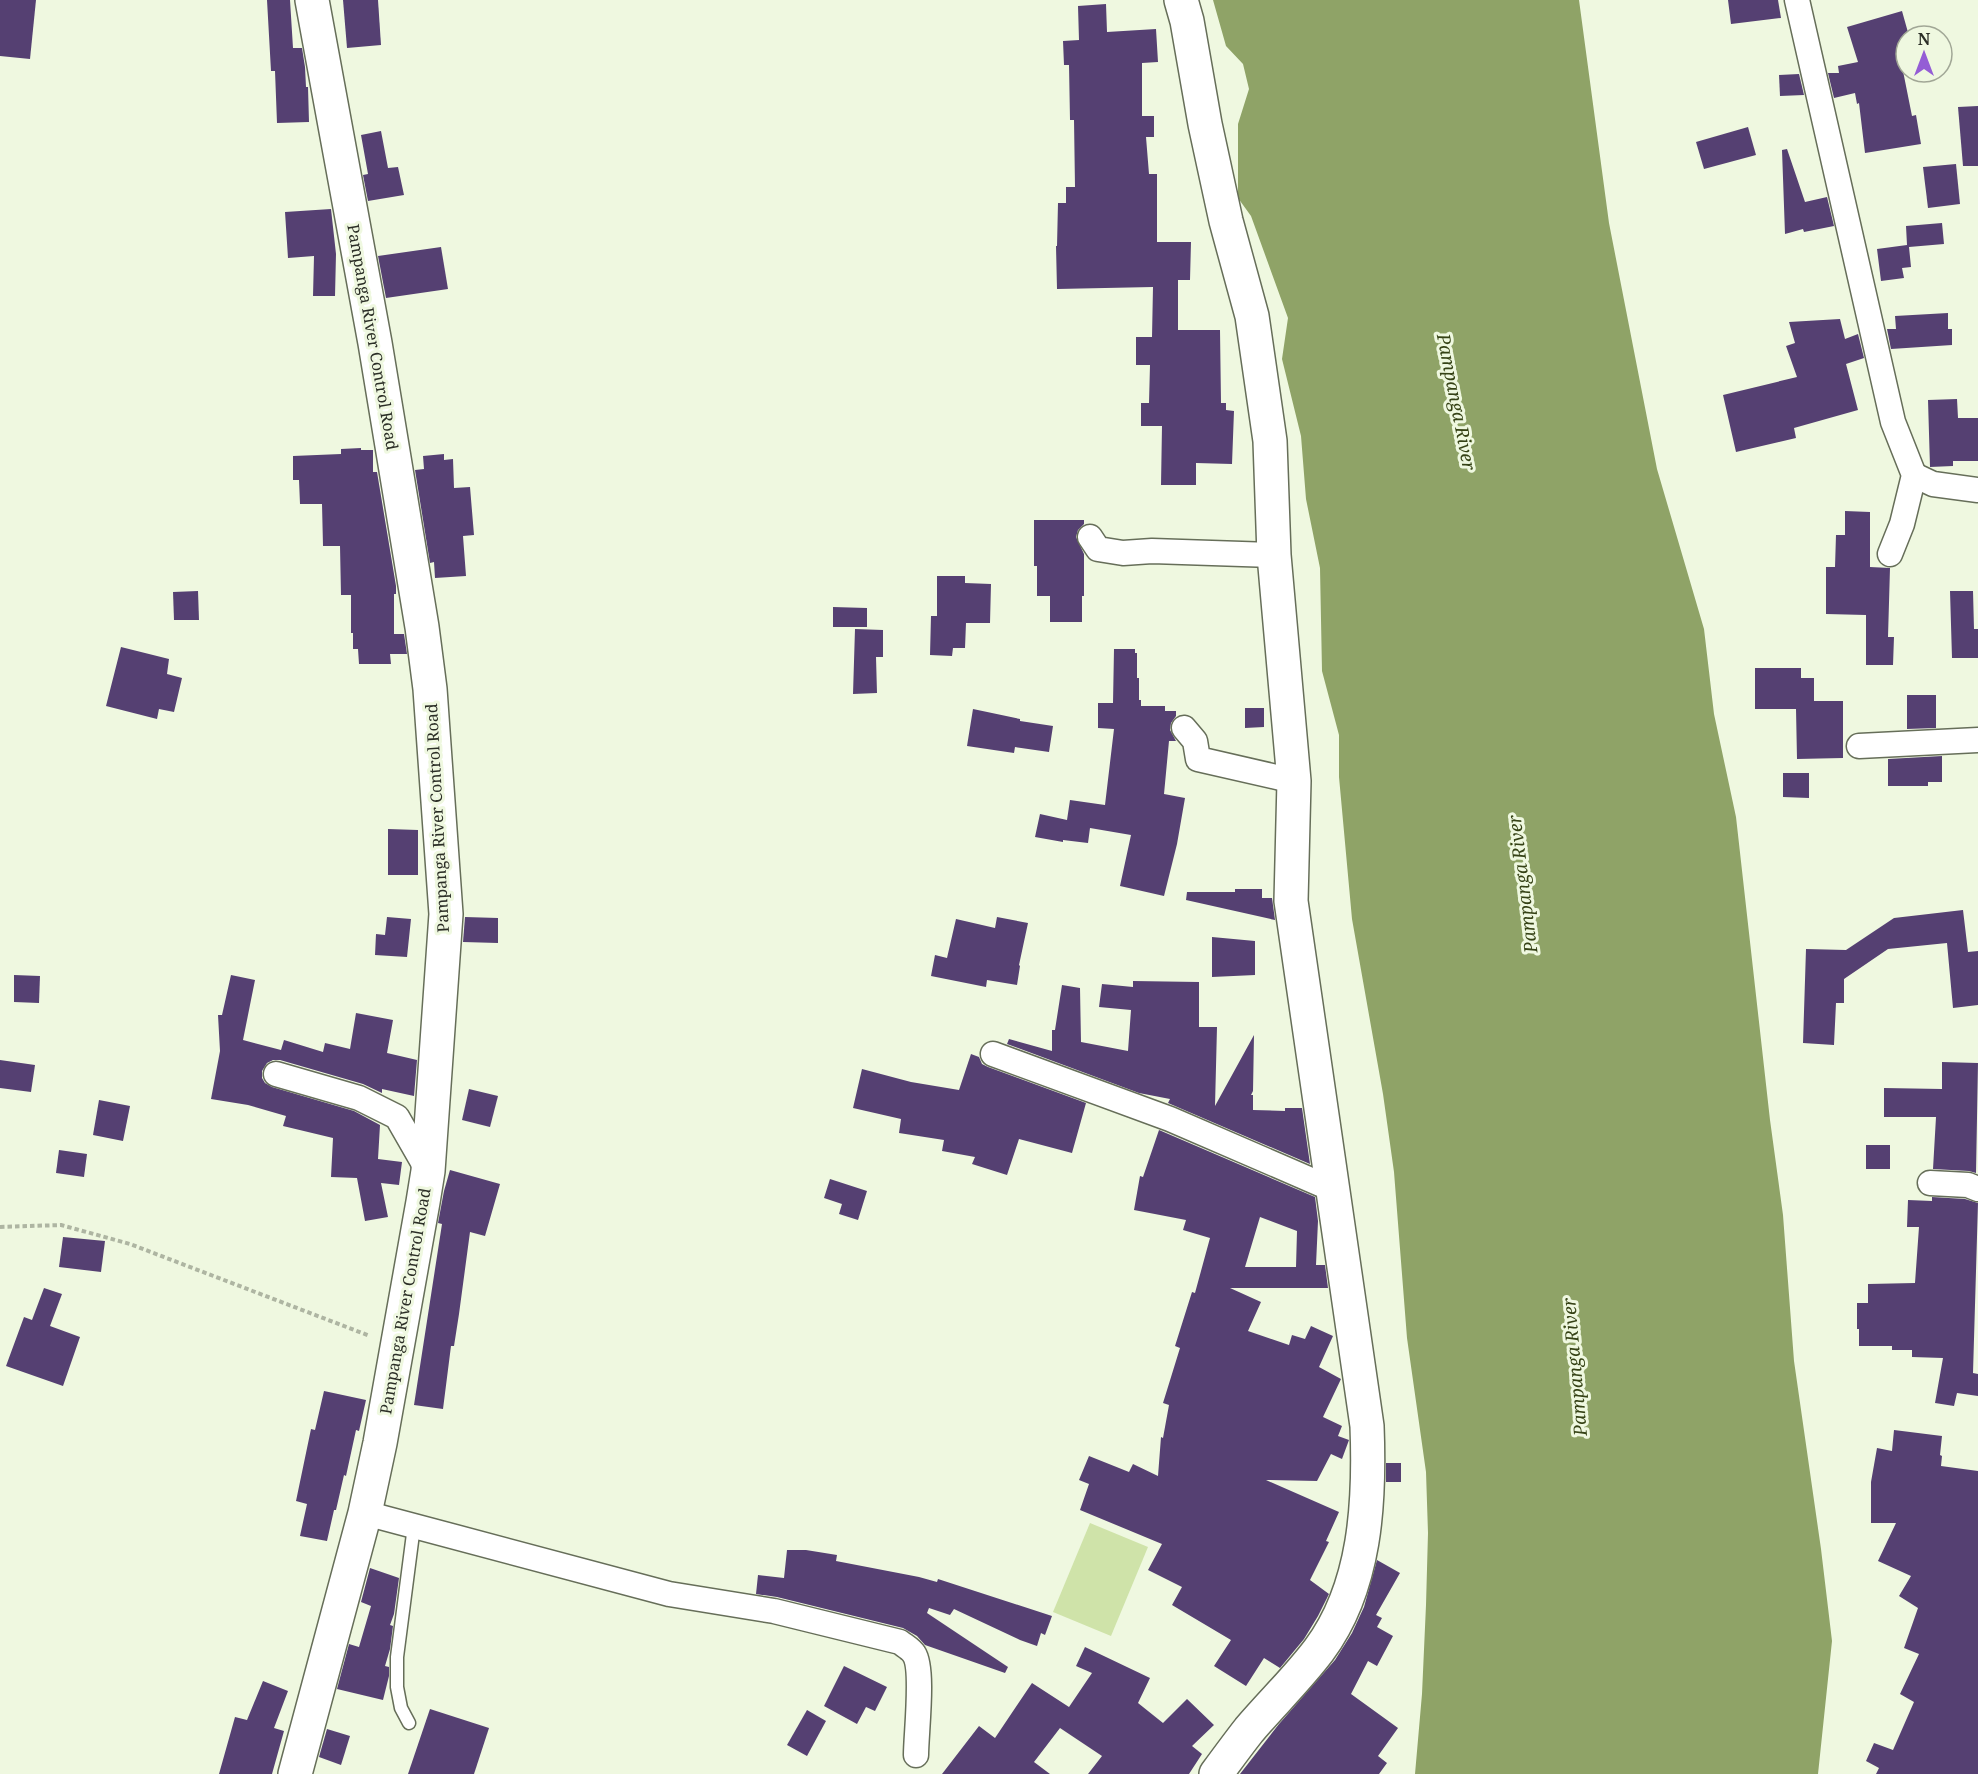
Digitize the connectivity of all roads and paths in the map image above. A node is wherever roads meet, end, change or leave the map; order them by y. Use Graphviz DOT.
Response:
graph roads {
  1 [pos="312,0"];
  2 [pos="1181,0"];
  3 [pos="1797,0"];
  4 [pos="1914,476"];
  5 [pos="1978,490"];
  6 [pos="1090,537"];
  7 [pos="1890,554"];
  8 [pos="1274,555"];
  9 [pos="1184,728"];
  10 [pos="1978,740"];
  11 [pos="1859,746"];
  12 [pos="1294,781"];
  13 [pos="993,1054"];
  14 [pos="276,1074"];
  15 [pos="428,1172"];
  16 [pos="1930,1183"];
  17 [pos="1978,1189"];
  18 [pos="1334,1190"];
  19 [pos="0,1227"];
  20 [pos="396,1347"];
  21 [pos="366,1513"];
  22 [pos="414,1526"];
  23 [pos="409,1723"];
  24 [pos="916,1755"];
  25 [pos="295,1774"];
  26 [pos="1216,1774"];
  1 -- 15 [label="street, Pampanga River Control Road"];
  2 -- 8 [label="street"];
  3 -- 4 [label="street"];
  4 -- 5 [label="street"];
  4 -- 7 [label="street"];
  6 -- 8 [label="street"];
  8 -- 12 [label="street"];
  9 -- 12 [label="street"];
  10 -- 11 [label="street"];
  12 -- 18 [label="street"];
  13 -- 18 [label="street"];
  14 -- 15 [label="street"];
  15 -- 20 [label="street, Pampanga River Control Road"];
  16 -- 17 [label="street"];
  18 -- 26 [label="street"];
  19 -- 20 [label="path"];
  20 -- 21 [label="street, Pampanga River Control Road"];
  21 -- 22 [label="street"];
  21 -- 25 [label="street, Pampanga River Control Road"];
  22 -- 23 [label="lane"];
  22 -- 24 [label="street"];
}
